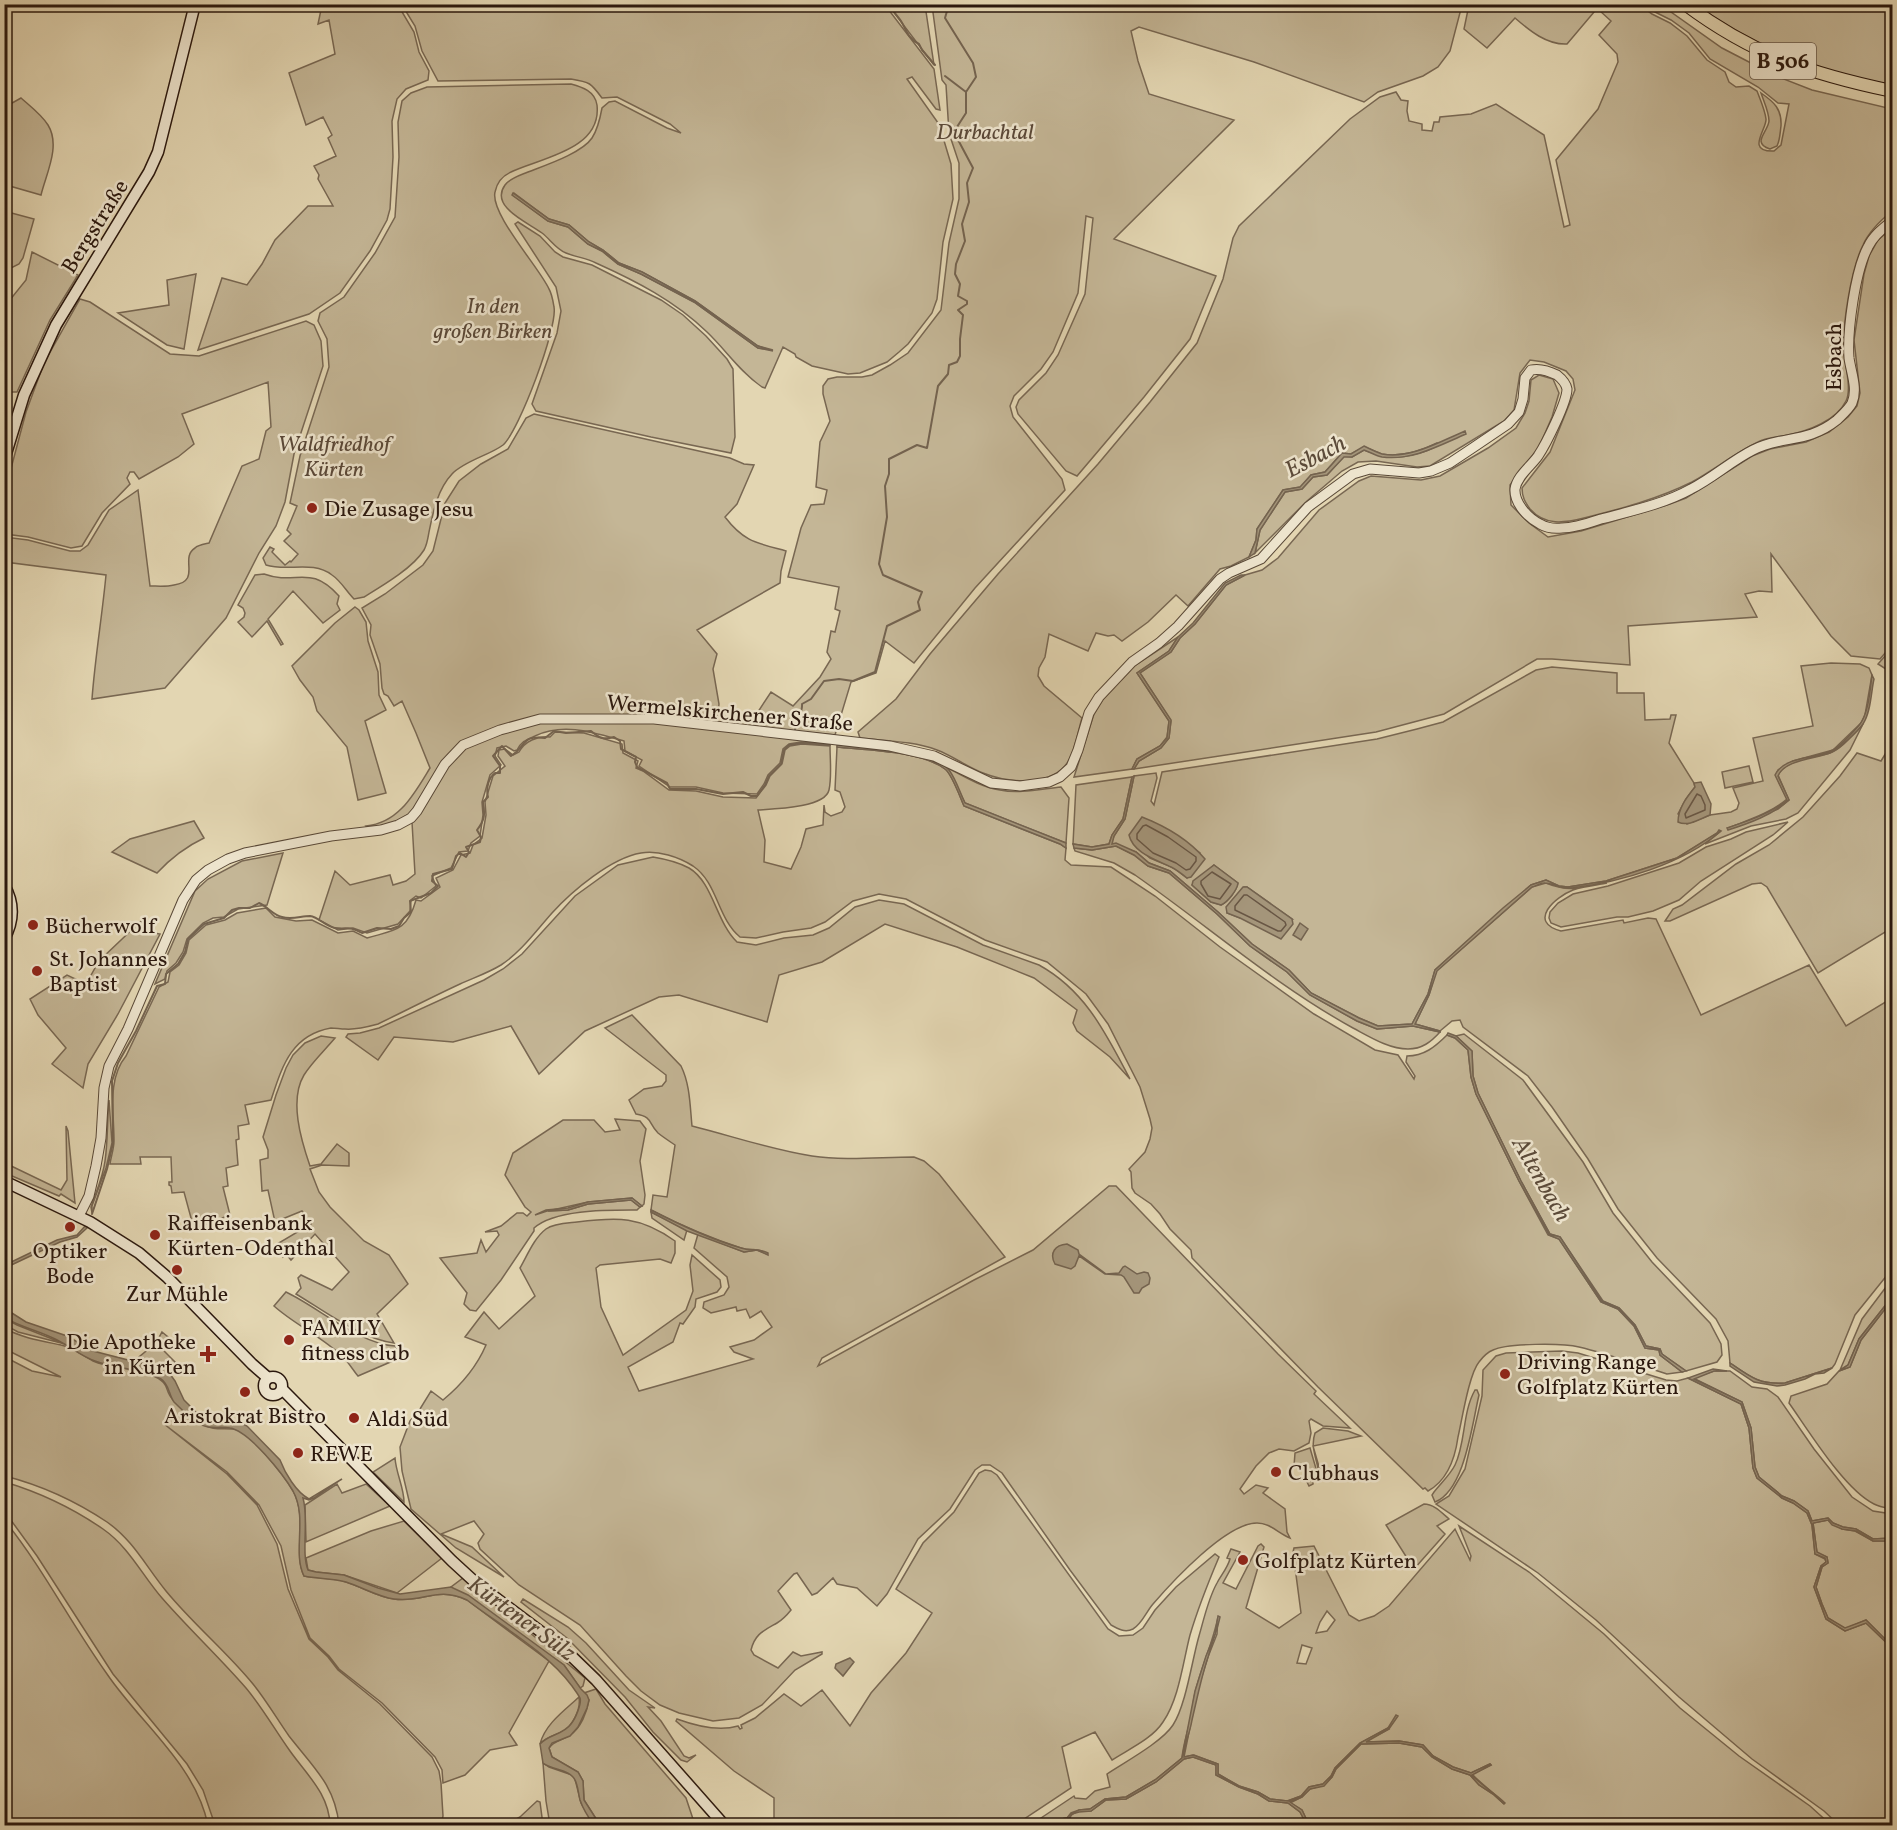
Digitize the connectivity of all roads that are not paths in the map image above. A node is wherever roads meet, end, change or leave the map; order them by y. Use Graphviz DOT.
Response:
graph roads {
  1 [pos="195,4"];
  2 [pos="1685,4"];
  3 [pos="1893,91"];
  4 [pos="1893,221"];
  5 [pos="4,460"];
  6 [pos="1056,779"];
  7 [pos="4,885"];
  8 [pos="4,939"];
  9 [pos="4,1181"];
  10 [pos="79,1216"];
  11 [pos="725,1826"];
  1 -- 5 [label="main road, Bergstraße"];
  2 -- 3 [label="main road, B 506"];
  4 -- 6 [label="street, Esbach"];
  6 -- 10 [label="street, Wermelskirchener Straße"];
  7 -- 8 [label="main road"];
  9 -- 10 [label="main road"];
  10 -- 11 [label="main road"];
}
